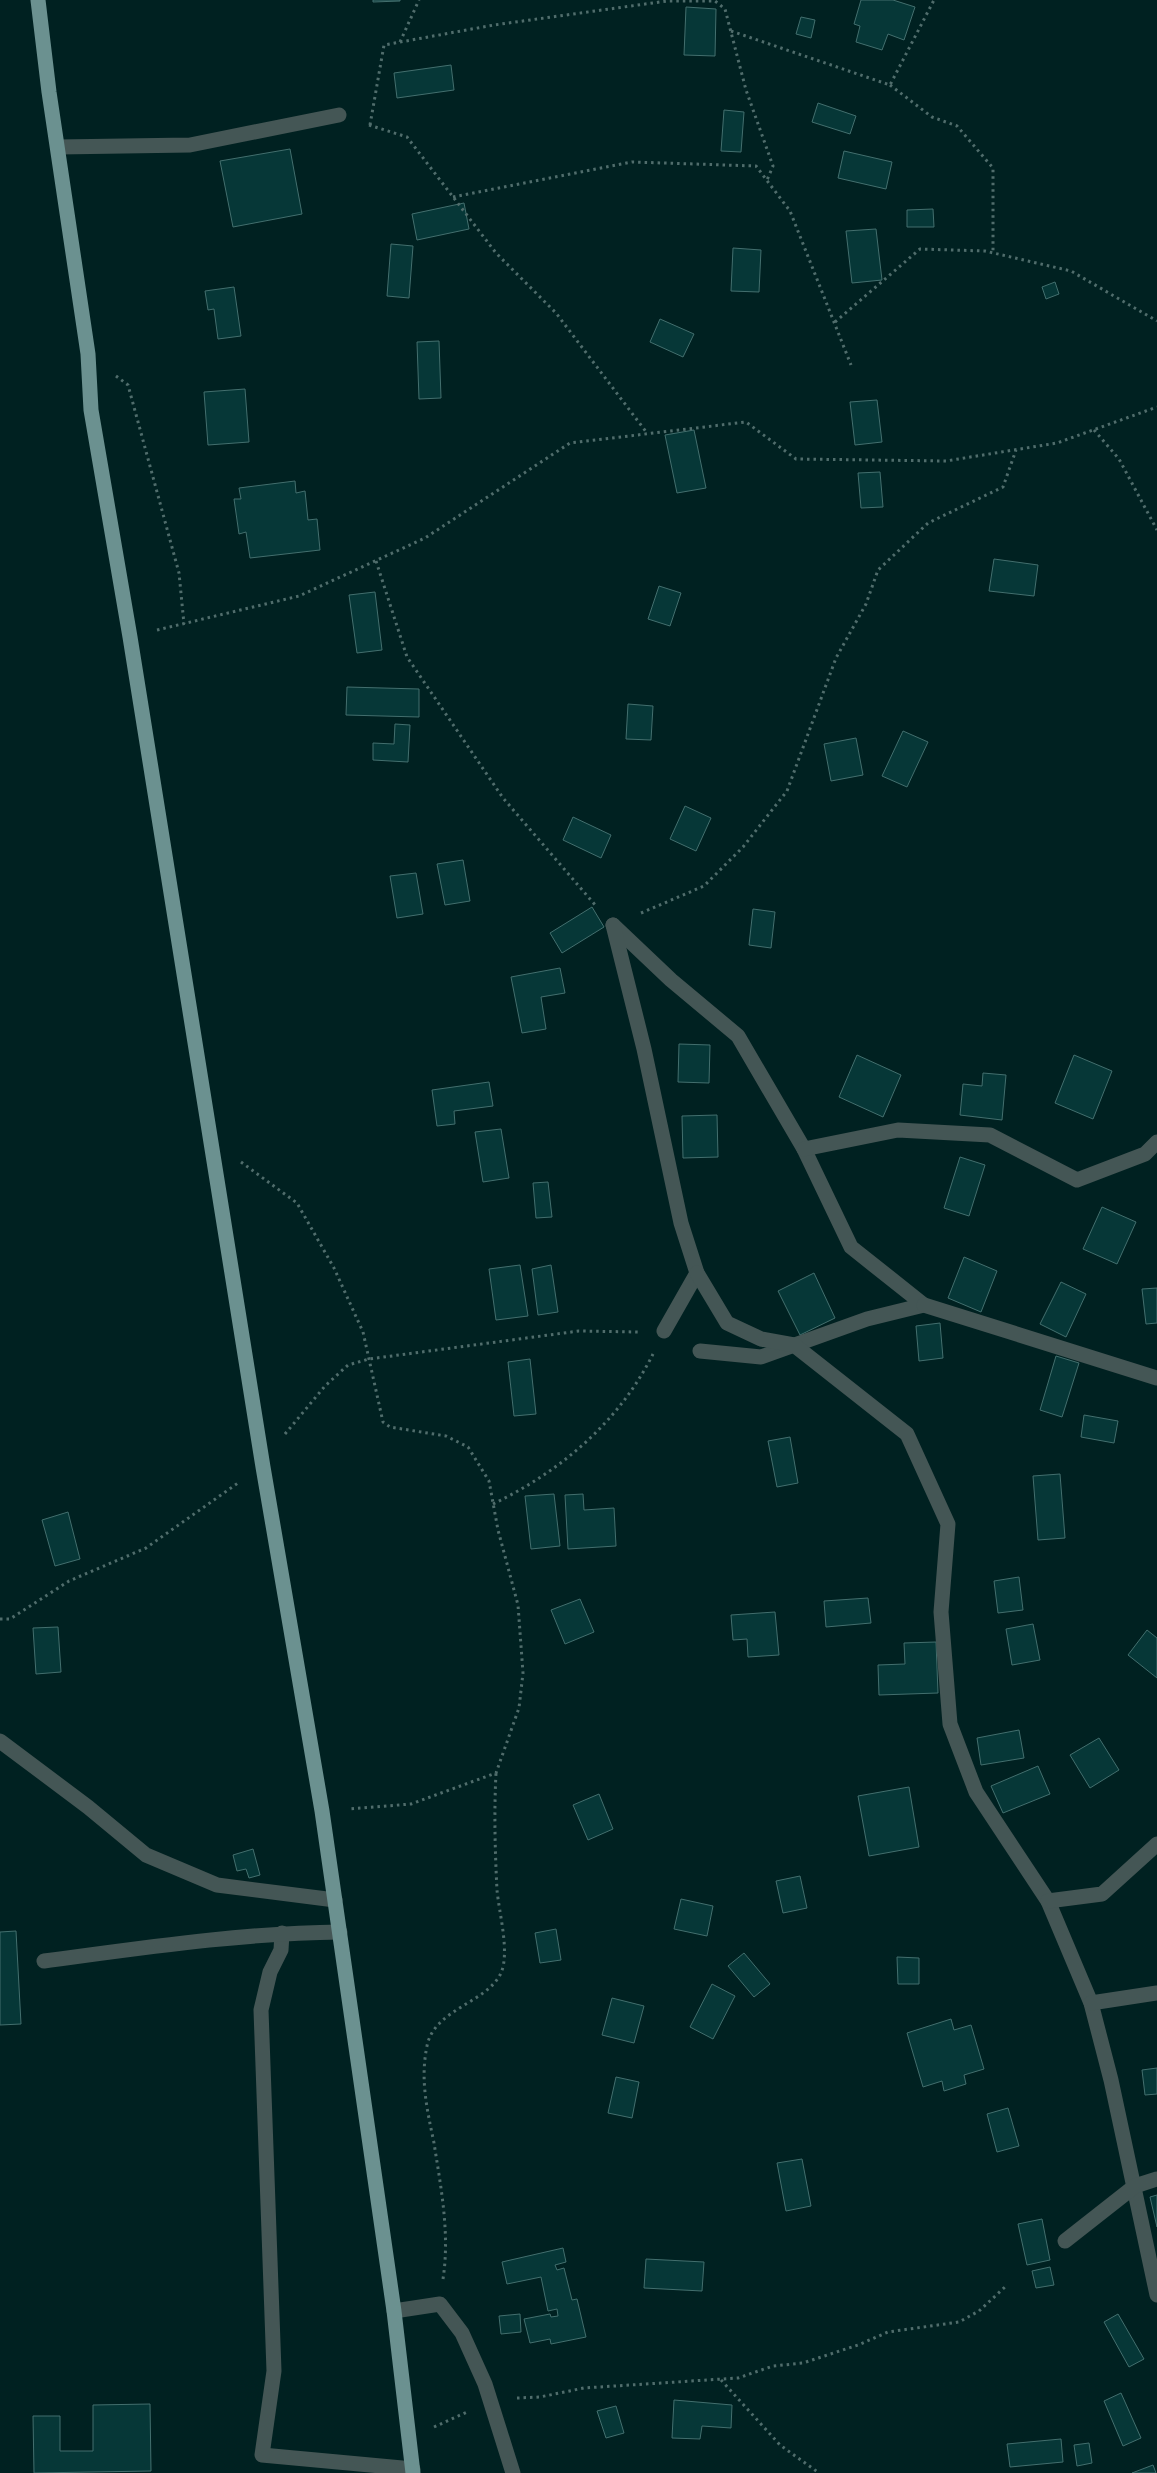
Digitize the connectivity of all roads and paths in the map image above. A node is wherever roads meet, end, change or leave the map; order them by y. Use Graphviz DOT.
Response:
graph roads {
  1 [pos="38,0"];
  2 [pos="419,0"];
  3 [pos="934,0"];
  4 [pos="730,31"];
  5 [pos="400,42"];
  6 [pos="890,85"];
  7 [pos="339,115"];
  8 [pos="370,125"];
  9 [pos="58,148"];
  10 [pos="767,180"];
  11 [pos="453,197"];
  12 [pos="993,253"];
  13 [pos="1157,321"];
  14 [pos="835,322"];
  15 [pos="88,354"];
  16 [pos="852,365"];
  17 [pos="1157,407"];
  18 [pos="1094,430"];
  19 [pos="648,434"];
  20 [pos="1016,450"];
  21 [pos="1157,530"];
  22 [pos="376,561"];
  23 [pos="184,624"];
  24 [pos="130,637"];
  25 [pos="613,925"];
  26 [pos="211,1140"];
  27 [pos="1157,1142"];
  28 [pos="804,1149"];
  29 [pos="1151,1151"];
  30 [pos="697,1273"];
  31 [pos="924,1305"];
  32 [pos="662,1335"];
  33 [pos="794,1345"];
  34 [pos="700,1351"];
  35 [pos="369,1359"];
  36 [pos="1157,1378"];
  37 [pos="263,1466"];
  38 [pos="493,1504"];
  39 [pos="0,1619"];
  40 [pos="0,1741"];
  41 [pos="496,1773"];
  42 [pos="322,1811"];
  43 [pos="1157,1844"];
  44 [pos="335,1900"];
  45 [pos="1048,1900"];
  46 [pos="340,1932"];
  47 [pos="282,1933"];
  48 [pos="44,1961"];
  49 [pos="1157,1994"];
  50 [pos="1091,2003"];
  51 [pos="1157,2179"];
  52 [pos="1135,2186"];
  53 [pos="1065,2241"];
  54 [pos="1005,2287"];
  55 [pos="1157,2295"];
  56 [pos="440,2304"];
  57 [pos="394,2311"];
  58 [pos="721,2380"];
  59 [pos="490,2400"];
  60 [pos="409,2428"];
  61 [pos="413,2471"];
  62 [pos="513,2473"];
  63 [pos="819,2473"];
  1 -- 9 [label="main road"];
  2 -- 5 [label="path"];
  3 -- 6 [label="path"];
  4 -- 5 [label="path"];
  4 -- 6 [label="path"];
  4 -- 10 [label="path"];
  5 -- 8 [label="path"];
  6 -- 12 [label="path"];
  7 -- 8 [label="path"];
  7 -- 9 [label="street"];
  8 -- 11 [label="path"];
  9 -- 15 [label="main road"];
  10 -- 11 [label="path"];
  10 -- 14 [label="path"];
  11 -- 19 [label="path"];
  12 -- 13 [label="path"];
  12 -- 14 [label="path"];
  14 -- 16 [label="path"];
  15 -- 23 [label="path"];
  15 -- 24 [label="main road"];
  17 -- 18 [label="path"];
  18 -- 20 [label="path"];
  18 -- 21 [label="path"];
  19 -- 20 [label="path"];
  19 -- 22 [label="path"];
  20 -- 25 [label="path"];
  22 -- 23 [label="path"];
  22 -- 25 [label="path"];
  23 -- 24 [label="path"];
  24 -- 26 [label="main road"];
  25 -- 28 [label="street"];
  25 -- 30 [label="street"];
  26 -- 35 [label="path"];
  26 -- 37 [label="main road"];
  27 -- 29 [label="street"];
  28 -- 29 [label="street"];
  28 -- 31 [label="street"];
  30 -- 32 [label="street"];
  30 -- 33 [label="street"];
  31 -- 33 [label="street"];
  31 -- 36 [label="street"];
  32 -- 35 [label="path"];
  32 -- 38 [label="path"];
  33 -- 34 [label="street"];
  33 -- 45 [label="street"];
  35 -- 37 [label="path"];
  35 -- 38 [label="path"];
  37 -- 39 [label="path"];
  37 -- 42 [label="main road"];
  38 -- 41 [label="path"];
  40 -- 44 [label="street"];
  41 -- 42 [label="path"];
  41 -- 56 [label="path"];
  42 -- 44 [label="main road"];
  43 -- 45 [label="street"];
  44 -- 46 [label="main road"];
  45 -- 50 [label="street"];
  46 -- 47 [label="street"];
  46 -- 57 [label="main road"];
  47 -- 48 [label="street"];
  47 -- 61 [label="street"];
  49 -- 50 [label="street"];
  50 -- 52 [label="street"];
  51 -- 52 [label="street"];
  52 -- 53 [label="street"];
  52 -- 55 [label="street"];
  54 -- 58 [label="path"];
  56 -- 57 [label="street"];
  56 -- 59 [label="street"];
  57 -- 60 [label="main road"];
  58 -- 59 [label="path"];
  58 -- 63 [label="path"];
  59 -- 60 [label="path"];
  59 -- 62 [label="street"];
  60 -- 61 [label="main road"];
}
